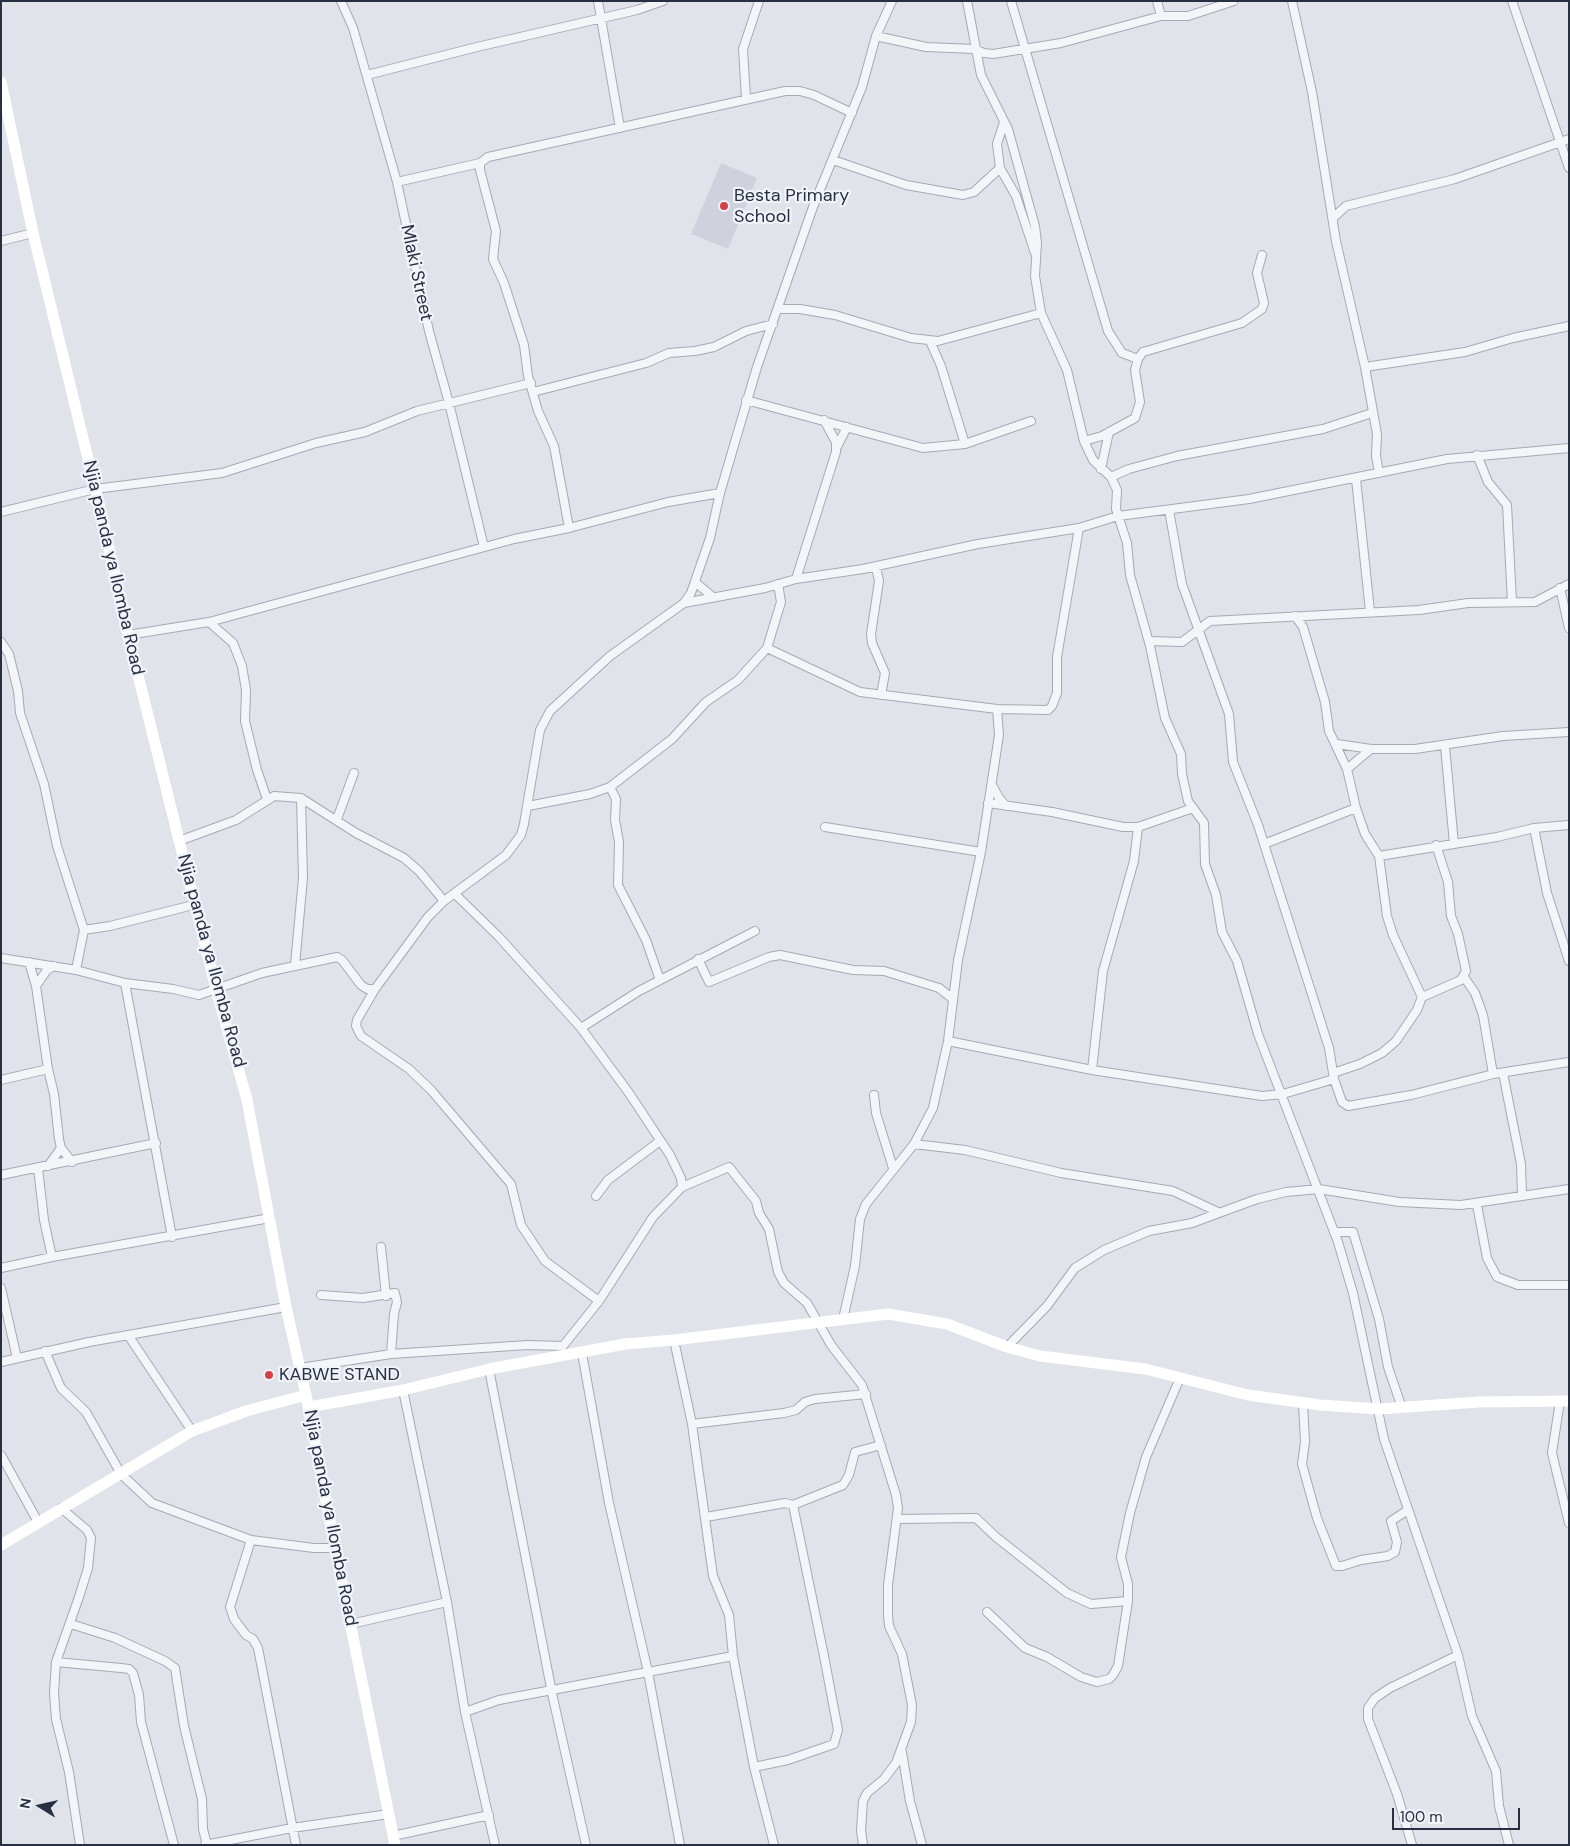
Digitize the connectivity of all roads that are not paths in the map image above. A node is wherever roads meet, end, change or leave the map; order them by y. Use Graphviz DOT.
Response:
graph roads {
  1 [pos="341,1"];
  2 [pos="598,1"];
  3 [pos="663,1"];
  4 [pos="759,1"];
  5 [pos="892,1"];
  6 [pos="967,1"];
  7 [pos="1011,1"];
  8 [pos="1157,1"];
  9 [pos="1234,1"];
  10 [pos="1292,1"];
  11 [pos="1512,1"];
  12 [pos="1161,16"];
  13 [pos="600,18"];
  14 [pos="876,36"];
  15 [pos="1024,48"];
  16 [pos="974,49"];
  17 [pos="367,75"];
  18 [pos="1,82"];
  19 [pos="746,98"];
  20 [pos="852,113"];
  21 [pos="1004,122"];
  22 [pos="620,128"];
  23 [pos="1569,140"];
  24 [pos="1560,142"];
  25 [pos="833,160"];
  26 [pos="480,163"];
  27 [pos="1000,168"];
  28 [pos="1569,168"];
  29 [pos="397,182"];
  30 [pos="1330,203"];
  31 [pos="1346,206"];
  32 [pos="1333,218"];
  33 [pos="33,233"];
  34 [pos="1,241"];
  35 [pos="1035,253"];
  36 [pos="1262,255"];
  37 [pos="779,309"];
  38 [pos="1042,314"];
  39 [pos="772,324"];
  40 [pos="1569,326"];
  41 [pos="930,341"];
  42 [pos="1138,359"];
  43 [pos="1365,367"];
  44 [pos="531,383"];
  45 [pos="533,392"];
  46 [pos="746,400"];
  47 [pos="449,403"];
  48 [pos="1372,413"];
  49 [pos="824,420"];
  50 [pos="1032,421"];
  51 [pos="847,427"];
  52 [pos="1109,432"];
  53 [pos="1084,440"];
  54 [pos="965,444"];
  55 [pos="836,447"];
  56 [pos="1569,448"];
  57 [pos="1477,455"];
  58 [pos="1101,469"];
  59 [pos="1379,473"];
  60 [pos="1110,477"];
  61 [pos="1356,479"];
  62 [pos="95,489"];
  63 [pos="720,492"];
  64 [pos="1169,510"];
  65 [pos="1,512"];
  66 [pos="1118,516"];
  67 [pos="569,528"];
  68 [pos="1079,528"];
  69 [pos="484,547"];
  70 [pos="876,566"];
  71 [pos="796,579"];
  72 [pos="695,582"];
  73 [pos="778,584"];
  74 [pos="1569,584"];
  75 [pos="1560,588"];
  76 [pos="713,597"];
  77 [pos="1512,602"];
  78 [pos="684,603"];
  79 [pos="1370,611"];
  80 [pos="1307,615"];
  81 [pos="1295,616"];
  82 [pos="209,622"];
  83 [pos="1303,627"];
  84 [pos="1198,628"];
  85 [pos="1569,628"];
  86 [pos="128,635"];
  87 [pos="1149,641"];
  88 [pos="1,642"];
  89 [pos="767,648"];
  90 [pos="881,695"];
  91 [pos="997,709"];
  92 [pos="1569,732"];
  93 [pos="1337,744"];
  94 [pos="1445,746"];
  95 [pos="1371,749"];
  96 [pos="1347,769"];
  97 [pos="354,773"];
  98 [pos="991,783"];
  99 [pos="610,787"];
  100 [pos="301,798"];
  101 [pos="267,799"];
  102 [pos="988,803"];
  103 [pos="528,806"];
  104 [pos="1006,806"];
  105 [pos="1193,808"];
  106 [pos="1356,808"];
  107 [pos="337,820"];
  108 [pos="1569,825"];
  109 [pos="1138,826"];
  110 [pos="825,827"];
  111 [pos="1534,828"];
  112 [pos="179,841"];
  113 [pos="1264,844"];
  114 [pos="1454,844"];
  115 [pos="1436,845"];
  116 [pos="981,852"];
  117 [pos="1379,856"];
  118 [pos="456,894"];
  119 [pos="444,901"];
  120 [pos="196,904"];
  121 [pos="84,930"];
  122 [pos="755,931"];
  123 [pos="1,958"];
  124 [pos="698,959"];
  125 [pos="1569,961"];
  126 [pos="29,962"];
  127 [pos="295,964"];
  128 [pos="54,966"];
  129 [pos="76,970"];
  130 [pos="1464,977"];
  131 [pos="660,980"];
  132 [pos="125,983"];
  133 [pos="36,986"];
  134 [pos="216,989"];
  135 [pos="374,989"];
  136 [pos="1422,998"];
  137 [pos="953,999"];
  138 [pos="581,1028"];
  139 [pos="948,1041"];
  140 [pos="1569,1062"];
  141 [pos="48,1069"];
  142 [pos="1092,1070"];
  143 [pos="1503,1073"];
  144 [pos="1494,1074"];
  145 [pos="1334,1076"];
  146 [pos="1,1080"];
  147 [pos="1283,1094"];
  148 [pos="874,1095"];
  149 [pos="660,1140"];
  150 [pos="156,1143"];
  151 [pos="914,1144"];
  152 [pos="61,1148"];
  153 [pos="72,1162"];
  154 [pos="48,1166"];
  155 [pos="38,1168"];
  156 [pos="893,1168"];
  157 [pos="1,1175"];
  158 [pos="682,1187"];
  159 [pos="1319,1189"];
  160 [pos="1569,1189"];
  161 [pos="1522,1195"];
  162 [pos="596,1196"];
  163 [pos="1477,1205"];
  164 [pos="1218,1212"];
  165 [pos="270,1218"];
  166 [pos="1334,1232"];
  167 [pos="172,1237"];
  168 [pos="381,1246"];
  169 [pos="52,1257"];
  170 [pos="1,1268"];
  171 [pos="1569,1285"];
  172 [pos="1,1288"];
  173 [pos="321,1295"];
  174 [pos="386,1296"];
  175 [pos="599,1301"];
  176 [pos="286,1307"];
  177 [pos="843,1318"];
  178 [pos="818,1322"];
  179 [pos="128,1335"];
  180 [pos="674,1340"];
  181 [pos="1007,1347"];
  182 [pos="45,1351"];
  183 [pos="582,1353"];
  184 [pos="392,1354"];
  185 [pos="18,1358"];
  186 [pos="1,1362"];
  187 [pos="300,1368"];
  188 [pos="489,1369"];
  189 [pos="1180,1378"];
  190 [pos="404,1390"];
  191 [pos="866,1394"];
  192 [pos="306,1395"];
  193 [pos="1564,1401"];
  194 [pos="1303,1403"];
  195 [pos="309,1407"];
  196 [pos="1402,1408"];
  197 [pos="1379,1409"];
  198 [pos="692,1424"];
  199 [pos="192,1430"];
  200 [pos="881,1445"];
  201 [pos="1,1455"];
  202 [pos="121,1474"];
  203 [pos="793,1505"];
  204 [pos="61,1508"];
  205 [pos="1408,1510"];
  206 [pos="706,1517"];
  207 [pos="897,1519"];
  208 [pos="38,1522"];
  209 [pos="1569,1523"];
  210 [pos="251,1540"];
  211 [pos="1,1544"];
  212 [pos="334,1548"];
  213 [pos="1128,1601"];
  214 [pos="447,1602"];
  215 [pos="987,1612"];
  216 [pos="71,1624"];
  217 [pos="351,1624"];
  218 [pos="1458,1655"];
  219 [pos="733,1656"];
  220 [pos="56,1662"];
  221 [pos="648,1672"];
  222 [pos="551,1690"];
  223 [pos="465,1712"];
  224 [pos="902,1752"];
  225 [pos="754,1767"];
  226 [pos="388,1814"];
  227 [pos="489,1815"];
  228 [pos="292,1828"];
  229 [pos="394,1840"];
  230 [pos="80,1845"];
  231 [pos="174,1845"];
  232 [pos="206,1845"];
  233 [pos="296,1845"];
  234 [pos="495,1845"];
  235 [pos="586,1845"];
  236 [pos="680,1845"];
  237 [pos="774,1845"];
  238 [pos="863,1845"];
  239 [pos="922,1845"];
  240 [pos="1412,1845"];
  241 [pos="1509,1845"];
  1 -- 17 [label="street, Mlaki Street"];
  2 -- 13 [label="street"];
  3 -- 13 [label="street"];
  4 -- 19 [label="street"];
  5 -- 14 [label="street"];
  6 -- 16 [label="street"];
  7 -- 15 [label="street"];
  8 -- 12 [label="street"];
  9 -- 12 [label="street"];
  10 -- 30 [label="street"];
  11 -- 24 [label="street"];
  12 -- 15 [label="street"];
  13 -- 17 [label="street"];
  13 -- 22 [label="street"];
  14 -- 16 [label="street"];
  14 -- 20 [label="street"];
  15 -- 16 [label="street"];
  15 -- 42 [label="street"];
  16 -- 21 [label="street"];
  17 -- 29 [label="street, Mlaki Street"];
  18 -- 33 [label="street, Njia panda ya Ilomba Road"];
  19 -- 20 [label="street"];
  19 -- 22 [label="street"];
  20 -- 25 [label="street"];
  21 -- 27 [label="street"];
  21 -- 35 [label="street"];
  22 -- 26 [label="street"];
  23 -- 24 [label="street"];
  24 -- 28 [label="street"];
  24 -- 31 [label="street"];
  25 -- 27 [label="street"];
  25 -- 37 [label="street"];
  26 -- 29 [label="street"];
  26 -- 44 [label="street"];
  27 -- 35 [label="street"];
  29 -- 47 [label="street, Mlaki Street"];
  30 -- 31 [label="street"];
  30 -- 32 [label="street"];
  31 -- 32 [label="street"];
  32 -- 43 [label="street"];
  33 -- 34 [label="street"];
  33 -- 62 [label="street, Njia panda ya Ilomba Road"];
  35 -- 38 [label="street"];
  36 -- 42 [label="street"];
  37 -- 39 [label="street"];
  37 -- 41 [label="street"];
  38 -- 41 [label="street"];
  38 -- 53 [label="street"];
  39 -- 45 [label="street"];
  39 -- 46 [label="street"];
  40 -- 43 [label="street"];
  41 -- 54 [label="street"];
  42 -- 52 [label="street"];
  43 -- 48 [label="street"];
  44 -- 45 [label="street"];
  44 -- 47 [label="street"];
  45 -- 67 [label="street"];
  46 -- 49 [label="street"];
  46 -- 63 [label="street"];
  47 -- 62 [label="street"];
  47 -- 69 [label="street, Mlaki Street"];
  48 -- 59 [label="street"];
  48 -- 60 [label="street"];
  49 -- 51 [label="street"];
  49 -- 55 [label="street"];
  50 -- 54 [label="street"];
  51 -- 54 [label="street"];
  51 -- 55 [label="street"];
  52 -- 53 [label="street"];
  52 -- 58 [label="street"];
  53 -- 58 [label="street"];
  55 -- 71 [label="street"];
  56 -- 57 [label="street"];
  57 -- 59 [label="street"];
  57 -- 77 [label="street"];
  58 -- 60 [label="street"];
  59 -- 61 [label="street"];
  60 -- 66 [label="street"];
  61 -- 64 [label="street"];
  61 -- 79 [label="street"];
  62 -- 65 [label="street"];
  62 -- 86 [label="street, Njia panda ya Ilomba Road"];
  63 -- 67 [label="street"];
  63 -- 72 [label="street"];
  64 -- 66 [label="street"];
  64 -- 84 [label="street"];
  66 -- 68 [label="street"];
  66 -- 87 [label="street"];
  67 -- 69 [label="street"];
  68 -- 70 [label="street"];
  68 -- 91 [label="street"];
  69 -- 82 [label="street"];
  70 -- 71 [label="street"];
  70 -- 90 [label="street"];
  71 -- 73 [label="street"];
  72 -- 76 [label="street"];
  72 -- 78 [label="street"];
  73 -- 76 [label="street"];
  73 -- 89 [label="street"];
  74 -- 75 [label="street"];
  75 -- 77 [label="street"];
  75 -- 85 [label="street"];
  76 -- 78 [label="street"];
  77 -- 79 [label="street"];
  78 -- 103 [label="street"];
  79 -- 80 [label="street"];
  80 -- 81 [label="street"];
  80 -- 83 [label="street"];
  81 -- 83 [label="street"];
  81 -- 84 [label="street"];
  82 -- 86 [label="street"];
  82 -- 101 [label="street"];
  83 -- 93 [label="street"];
  84 -- 87 [label="street"];
  84 -- 113 [label="street"];
  86 -- 112 [label="street, Njia panda ya Ilomba Road"];
  87 -- 105 [label="street"];
  88 -- 121 [label="street"];
  89 -- 90 [label="street"];
  89 -- 99 [label="street"];
  90 -- 91 [label="street"];
  91 -- 98 [label="street"];
  92 -- 94 [label="street"];
  93 -- 95 [label="street"];
  93 -- 96 [label="street"];
  94 -- 95 [label="street"];
  94 -- 114 [label="street"];
  95 -- 96 [label="street"];
  96 -- 106 [label="street"];
  97 -- 107 [label="street"];
  98 -- 102 [label="street"];
  98 -- 104 [label="street"];
  99 -- 103 [label="street"];
  99 -- 131 [label="street"];
  100 -- 101 [label="street"];
  100 -- 107 [label="street"];
  100 -- 127 [label="street"];
  101 -- 112 [label="street"];
  102 -- 104 [label="street"];
  102 -- 116 [label="street"];
  103 -- 118 [label="street"];
  104 -- 109 [label="street"];
  105 -- 109 [label="street"];
  105 -- 147 [label="street"];
  106 -- 113 [label="street"];
  106 -- 117 [label="street"];
  107 -- 119 [label="street"];
  108 -- 111 [label="street"];
  109 -- 142 [label="street"];
  110 -- 116 [label="street"];
  111 -- 114 [label="street"];
  111 -- 125 [label="street"];
  112 -- 120 [label="street, Njia panda ya Ilomba Road"];
  113 -- 145 [label="street"];
  114 -- 115 [label="street"];
  115 -- 117 [label="street"];
  115 -- 130 [label="street"];
  116 -- 137 [label="street"];
  117 -- 136 [label="street"];
  118 -- 119 [label="street"];
  118 -- 138 [label="street"];
  119 -- 135 [label="street"];
  120 -- 121 [label="street"];
  120 -- 134 [label="street, Njia panda ya Ilomba Road"];
  121 -- 129 [label="street"];
  122 -- 124 [label="street"];
  123 -- 126 [label="street"];
  124 -- 131 [label="street"];
  124 -- 137 [label="street"];
  126 -- 128 [label="street"];
  126 -- 133 [label="street"];
  127 -- 134 [label="street"];
  127 -- 135 [label="street"];
  128 -- 129 [label="street"];
  128 -- 133 [label="street"];
  129 -- 132 [label="street"];
  130 -- 136 [label="street"];
  130 -- 144 [label="street"];
  131 -- 138 [label="street"];
  132 -- 134 [label="street"];
  132 -- 150 [label="street"];
  133 -- 141 [label="street"];
  134 -- 165 [label="street, Njia panda ya Ilomba Road"];
  135 -- 175 [label="street"];
  136 -- 145 [label="street"];
  137 -- 139 [label="street"];
  138 -- 149 [label="street"];
  139 -- 142 [label="street"];
  139 -- 151 [label="street"];
  140 -- 143 [label="street"];
  141 -- 146 [label="street"];
  141 -- 152 [label="street"];
  142 -- 147 [label="street"];
  143 -- 144 [label="street"];
  143 -- 161 [label="street"];
  144 -- 145 [label="street"];
  145 -- 147 [label="street"];
  147 -- 159 [label="street"];
  148 -- 156 [label="street"];
  149 -- 158 [label="street"];
  149 -- 162 [label="street"];
  150 -- 153 [label="street"];
  150 -- 167 [label="street"];
  151 -- 156 [label="street"];
  151 -- 164 [label="street"];
  152 -- 153 [label="street"];
  152 -- 154 [label="street"];
  153 -- 154 [label="street"];
  154 -- 155 [label="street"];
  155 -- 157 [label="street"];
  155 -- 169 [label="street"];
  156 -- 177 [label="street"];
  158 -- 175 [label="street"];
  158 -- 178 [label="street"];
  159 -- 163 [label="street"];
  159 -- 164 [label="street"];
  159 -- 166 [label="street"];
  160 -- 161 [label="street"];
  161 -- 163 [label="street"];
  163 -- 171 [label="street"];
  164 -- 181 [label="street"];
  165 -- 167 [label="street"];
  165 -- 176 [label="street, Njia panda ya Ilomba Road"];
  166 -- 196 [label="street"];
  166 -- 197 [label="street"];
  167 -- 169 [label="street"];
  168 -- 174 [label="street"];
  169 -- 170 [label="street"];
  172 -- 185 [label="street"];
  173 -- 174 [label="street"];
  174 -- 184 [label="street"];
  175 -- 184 [label="street"];
  176 -- 179 [label="street"];
  176 -- 187 [label="street, Njia panda ya Ilomba Road"];
  177 -- 178 [label="street"];
  177 -- 181 [label="street"];
  178 -- 180 [label="street"];
  178 -- 191 [label="street"];
  179 -- 182 [label="street"];
  179 -- 199 [label="street"];
  180 -- 183 [label="street"];
  180 -- 198 [label="street"];
  181 -- 189 [label="street"];
  182 -- 185 [label="street"];
  182 -- 202 [label="street"];
  183 -- 188 [label="street"];
  183 -- 221 [label="street"];
  184 -- 187 [label="street"];
  185 -- 186 [label="street"];
  187 -- 192 [label="street, Njia panda ya Ilomba Road"];
  188 -- 190 [label="street"];
  188 -- 222 [label="street"];
  189 -- 194 [label="street"];
  189 -- 213 [label="street"];
  190 -- 195 [label="street"];
  190 -- 214 [label="street"];
  191 -- 198 [label="street"];
  191 -- 200 [label="street"];
  192 -- 195 [label="street, Njia panda ya Ilomba Road"];
  192 -- 199 [label="street"];
  193 -- 196 [label="street"];
  193 -- 209 [label="street"];
  194 -- 197 [label="street"];
  194 -- 205 [label="street"];
  195 -- 212 [label="street, Njia panda ya Ilomba Road"];
  196 -- 197 [label="street"];
  197 -- 205 [label="street"];
  198 -- 206 [label="street"];
  199 -- 202 [label="street"];
  200 -- 203 [label="street"];
  200 -- 207 [label="street"];
  201 -- 208 [label="street"];
  202 -- 204 [label="street"];
  202 -- 210 [label="street"];
  203 -- 206 [label="street"];
  203 -- 225 [label="street"];
  204 -- 208 [label="street"];
  204 -- 216 [label="street"];
  205 -- 218 [label="street"];
  206 -- 219 [label="street"];
  207 -- 213 [label="street"];
  207 -- 224 [label="street"];
  208 -- 211 [label="street"];
  210 -- 212 [label="street"];
  210 -- 228 [label="street"];
  212 -- 217 [label="street, Njia panda ya Ilomba Road"];
  213 -- 215 [label="street"];
  214 -- 217 [label="street"];
  214 -- 223 [label="street"];
  216 -- 220 [label="street"];
  216 -- 232 [label="street"];
  217 -- 226 [label="street, Njia panda ya Ilomba Road"];
  218 -- 240 [label="street"];
  218 -- 241 [label="street"];
  219 -- 221 [label="street"];
  219 -- 225 [label="street"];
  220 -- 230 [label="street"];
  220 -- 231 [label="street"];
  221 -- 222 [label="street"];
  221 -- 236 [label="street"];
  222 -- 223 [label="street"];
  222 -- 235 [label="street"];
  223 -- 227 [label="street"];
  224 -- 238 [label="street"];
  224 -- 239 [label="street"];
  225 -- 237 [label="street"];
  226 -- 228 [label="street"];
  226 -- 229 [label="street, Njia panda ya Ilomba Road"];
  227 -- 229 [label="street"];
  227 -- 234 [label="street"];
  228 -- 232 [label="street"];
  228 -- 233 [label="street"];
}
